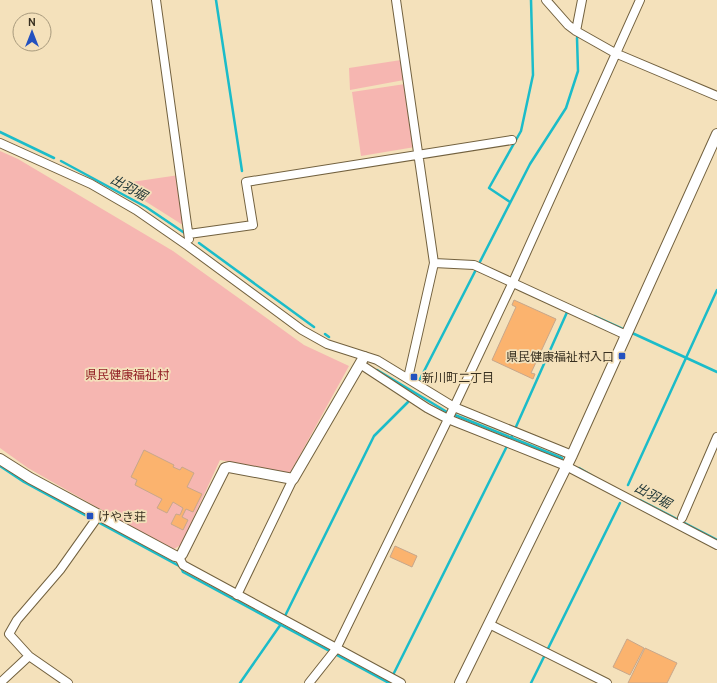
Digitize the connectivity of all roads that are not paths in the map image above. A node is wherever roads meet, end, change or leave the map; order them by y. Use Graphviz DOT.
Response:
graph roads {
  1 [pos="156,0"];
  2 [pos="396,0"];
  3 [pos="546,0"];
  4 [pos="582,0"];
  5 [pos="640,0"];
  6 [pos="576,31"];
  7 [pos="616,53"];
  8 [pos="717,96"];
  9 [pos="717,134"];
  10 [pos="512,140"];
  11 [pos="0,143"];
  12 [pos="419,154"];
  13 [pos="189,234"];
  14 [pos="188,246"];
  15 [pos="434,263"];
  16 [pos="513,282"];
  17 [pos="626,335"];
  18 [pos="362,360"];
  19 [pos="408,378"];
  20 [pos="454,407"];
  21 [pos="448,419"];
  22 [pos="717,437"];
  23 [pos="572,455"];
  24 [pos="0,459"];
  25 [pos="566,466"];
  26 [pos="293,478"];
  27 [pos="98,515"];
  28 [pos="682,518"];
  29 [pos="717,545"];
  30 [pos="179,557"];
  31 [pos="237,595"];
  32 [pos="489,624"];
  33 [pos="336,648"];
  34 [pos="29,656"];
  35 [pos="602,682"];
  36 [pos="0,683"];
  37 [pos="68,683"];
  38 [pos="309,683"];
  39 [pos="400,683"];
  40 [pos="460,683"];
  1 -- 13 [label="street"];
  2 -- 12 [label="street"];
  3 -- 6 [label="street"];
  4 -- 6 [label="street"];
  5 -- 7 [label="street"];
  6 -- 7 [label="street"];
  7 -- 8 [label="street"];
  7 -- 16 [label="street"];
  9 -- 17 [label="street"];
  10 -- 12 [label="street"];
  11 -- 14 [label="street"];
  12 -- 13 [label="street"];
  12 -- 15 [label="street"];
  13 -- 14 [label="street"];
  14 -- 18 [label="street"];
  15 -- 16 [label="street"];
  15 -- 19 [label="street"];
  16 -- 17 [label="street"];
  16 -- 20 [label="street"];
  17 -- 23 [label="street"];
  18 -- 19 [label="street"];
  18 -- 21 [label="street"];
  18 -- 26 [label="street"];
  19 -- 20 [label="street"];
  20 -- 21 [label="street"];
  20 -- 23 [label="street"];
  21 -- 25 [label="street"];
  21 -- 33 [label="street"];
  22 -- 28 [label="street"];
  23 -- 25 [label="street"];
  24 -- 27 [label="street"];
  25 -- 29 [label="street"];
  25 -- 32 [label="street"];
  26 -- 30 [label="street"];
  26 -- 31 [label="street"];
  27 -- 30 [label="street"];
  27 -- 34 [label="street"];
  30 -- 31 [label="street"];
  31 -- 33 [label="street"];
  32 -- 35 [label="street"];
  32 -- 40 [label="street"];
  33 -- 38 [label="street"];
  33 -- 39 [label="street"];
  34 -- 36 [label="street"];
  34 -- 37 [label="street"];
}
